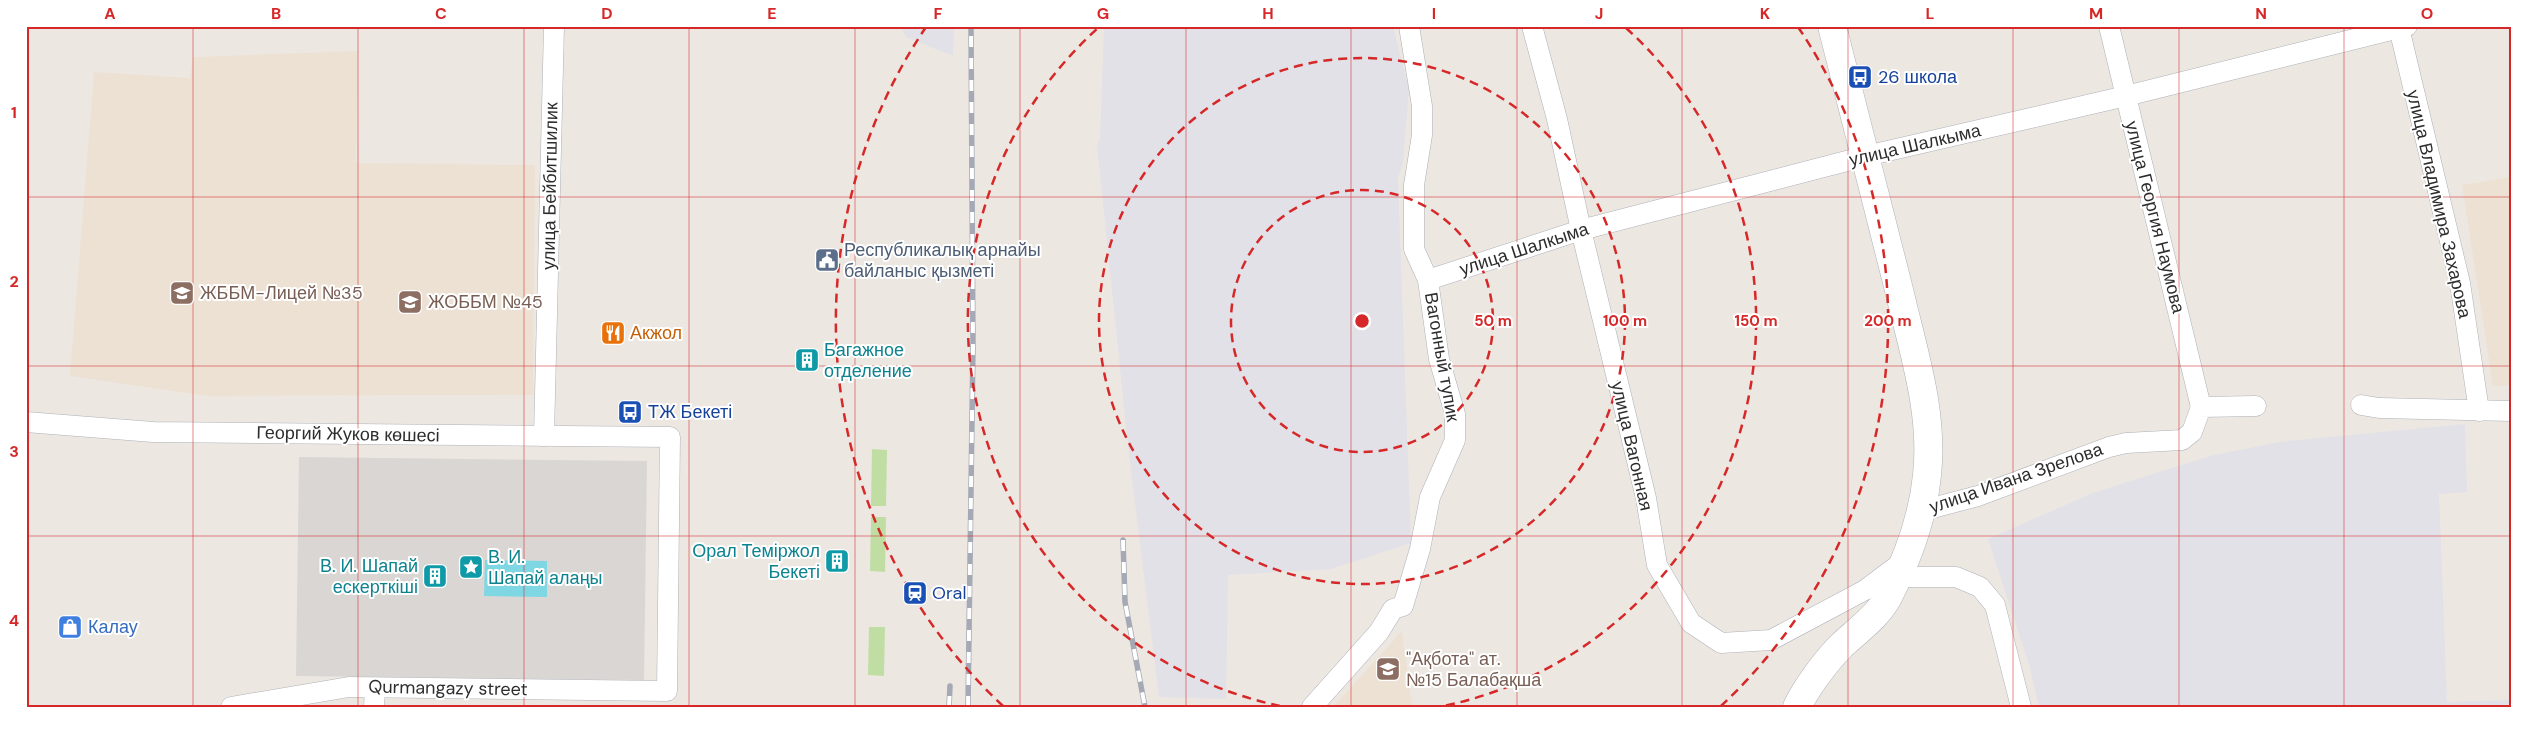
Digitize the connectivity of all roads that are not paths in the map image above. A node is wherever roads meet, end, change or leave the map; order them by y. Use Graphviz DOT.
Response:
graph roads {
  1 [pos="554,26"];
  2 [pos="1409,26"];
  3 [pos="1532,26"];
  4 [pos="1832,26"];
  5 [pos="2109,26"];
  6 [pos="2403,27"];
  7 [pos="2369,31"];
  8 [pos="2126,96"];
  9 [pos="1866,156"];
  10 [pos="1580,230"];
  11 [pos="1428,280"];
  12 [pos="2361,405"];
  13 [pos="2256,406"];
  14 [pos="2201,407"];
  15 [pos="2479,411"];
  16 [pos="2511,411"];
  17 [pos="26,422"];
  18 [pos="544,436"];
  19 [pos="1921,511"];
  20 [pos="1901,568"];
  21 [pos="667,691"];
  22 [pos="375,697"];
  23 [pos="1796,704"];
  24 [pos="231,707"];
  25 [pos="1312,707"];
  26 [pos="2021,707"];
  1 -- 18 [label="street, улица Бейбитшилик"];
  2 -- 11 [label="street, Вагонный тупик"];
  3 -- 10 [label="street, улица Вагонная"];
  4 -- 9 [label="street"];
  5 -- 8 [label="street, улица Георгия Наумова"];
  6 -- 7 [label="street, улица Шалкыма"];
  6 -- 15 [label="street, улица Владимира Захарова"];
  7 -- 8 [label="street, улица Шалкыма"];
  8 -- 9 [label="street, улица Шалкыма"];
  8 -- 14 [label="street, улица Георгия Наумова"];
  9 -- 10 [label="street, улица Шалкыма"];
  9 -- 19 [label="street"];
  10 -- 11 [label="street, улица Шалкыма"];
  10 -- 20 [label="street, улица Вагонная"];
  11 -- 25 [label="street, Вагонный тупик"];
  12 -- 15 [label="street"];
  13 -- 14 [label="street"];
  14 -- 19 [label="street, улица Ивана Зрелова"];
  15 -- 16 [label="street"];
  17 -- 18 [label="street, Георгий Жуков көшесі"];
  18 -- 21 [label="street, Георгий Жуков көшесі"];
  19 -- 20 [label="street, улица Ивана Зрелова"];
  20 -- 23 [label="street, улица Ивана Зрелова"];
  20 -- 26 [label="street"];
  21 -- 22 [label="street, Qurmangazy street"];
  22 -- 24 [label="street, Qurmangazy street"];
}
